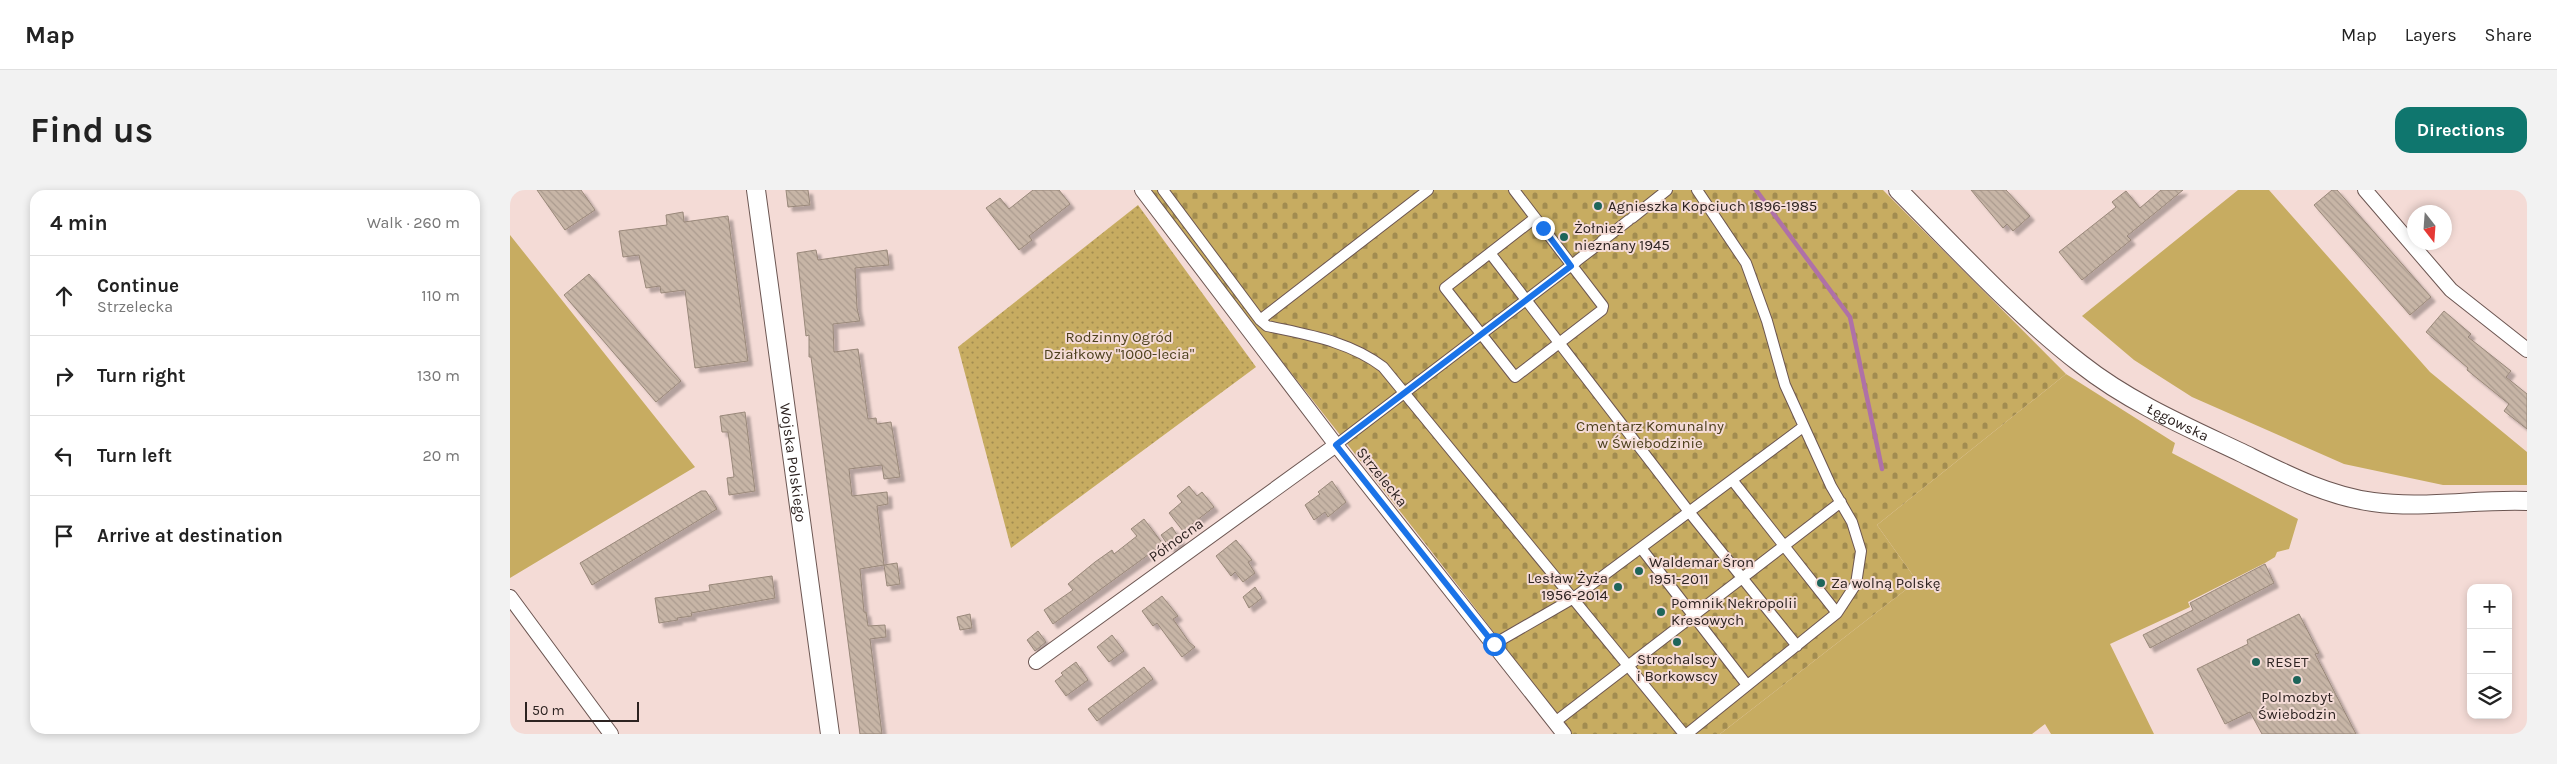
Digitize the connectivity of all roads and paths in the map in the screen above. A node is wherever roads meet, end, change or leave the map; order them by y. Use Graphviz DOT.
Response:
graph roads {
  1 [pos="756,190"];
  2 [pos="1162,190"];
  3 [pos="1428,190"];
  4 [pos="1514,190"];
  5 [pos="1667,190"];
  6 [pos="1697,190"];
  7 [pos="1898,190"];
  8 [pos="2366,190"];
  9 [pos="1146,195"];
  10 [pos="1536,218"];
  11 [pos="1490,253"];
  12 [pos="1575,262"];
  13 [pos="1526,300"];
  14 [pos="1260,320"];
  15 [pos="1480,334"];
  16 [pos="1559,343"];
  17 [pos="2527,350"];
  18 [pos="1402,394"];
  19 [pos="1803,427"];
  20 [pos="1336,445"];
  21 [pos="1733,481"];
  22 [pos="2527,501"];
  23 [pos="1841,502"];
  24 [pos="1690,513"];
  25 [pos="1783,545"];
  26 [pos="1641,548"];
  27 [pos="1742,578"];
  28 [pos="510,597"];
  29 [pos="1572,599"];
  30 [pos="1836,613"];
  31 [pos="1693,616"];
  32 [pos="1494,644"];
  33 [pos="1797,646"];
  34 [pos="1036,662"];
  35 [pos="1630,666"];
  36 [pos="1747,685"];
  37 [pos="1555,722"];
  38 [pos="610,734"];
  39 [pos="830,734"];
  40 [pos="1564,734"];
  41 [pos="1686,734"];
  1 -- 39 [label="street, Wojska Polskiego"];
  2 -- 9 [label="street"];
  2 -- 14 [label="street"];
  3 -- 14 [label="street"];
  4 -- 10 [label="street"];
  5 -- 12 [label="street"];
  6 -- 19 [label="street"];
  7 -- 22 [label="street, Łęgowska"];
  8 -- 17 [label="street"];
  9 -- 20 [label="street, Strzelecka"];
  10 -- 11 [label="street"];
  10 -- 12 [label="street"];
  11 -- 13 [label="street"];
  11 -- 15 [label="street"];
  12 -- 13 [label="street"];
  12 -- 16 [label="street"];
  13 -- 15 [label="street"];
  13 -- 16 [label="street"];
  14 -- 18 [label="street"];
  15 -- 16 [label="street"];
  15 -- 18 [label="street"];
  16 -- 24 [label="street"];
  18 -- 20 [label="street"];
  18 -- 29 [label="street"];
  19 -- 21 [label="street"];
  19 -- 23 [label="street"];
  20 -- 32 [label="street, Strzelecka"];
  20 -- 34 [label="street, Północna"];
  21 -- 24 [label="street"];
  21 -- 25 [label="street"];
  23 -- 25 [label="street"];
  23 -- 30 [label="street"];
  24 -- 26 [label="street"];
  24 -- 27 [label="street"];
  25 -- 27 [label="street"];
  25 -- 30 [label="street"];
  26 -- 29 [label="street"];
  26 -- 31 [label="street"];
  27 -- 31 [label="street"];
  27 -- 33 [label="street"];
  28 -- 38 [label="street"];
  29 -- 32 [label="street"];
  29 -- 35 [label="street"];
  30 -- 33 [label="street"];
  31 -- 35 [label="street"];
  31 -- 36 [label="street"];
  32 -- 37 [label="street, Strzelecka"];
  33 -- 36 [label="street"];
  35 -- 37 [label="street"];
  35 -- 41 [label="street"];
  36 -- 41 [label="street"];
  37 -- 40 [label="street, Strzelecka"];
}
